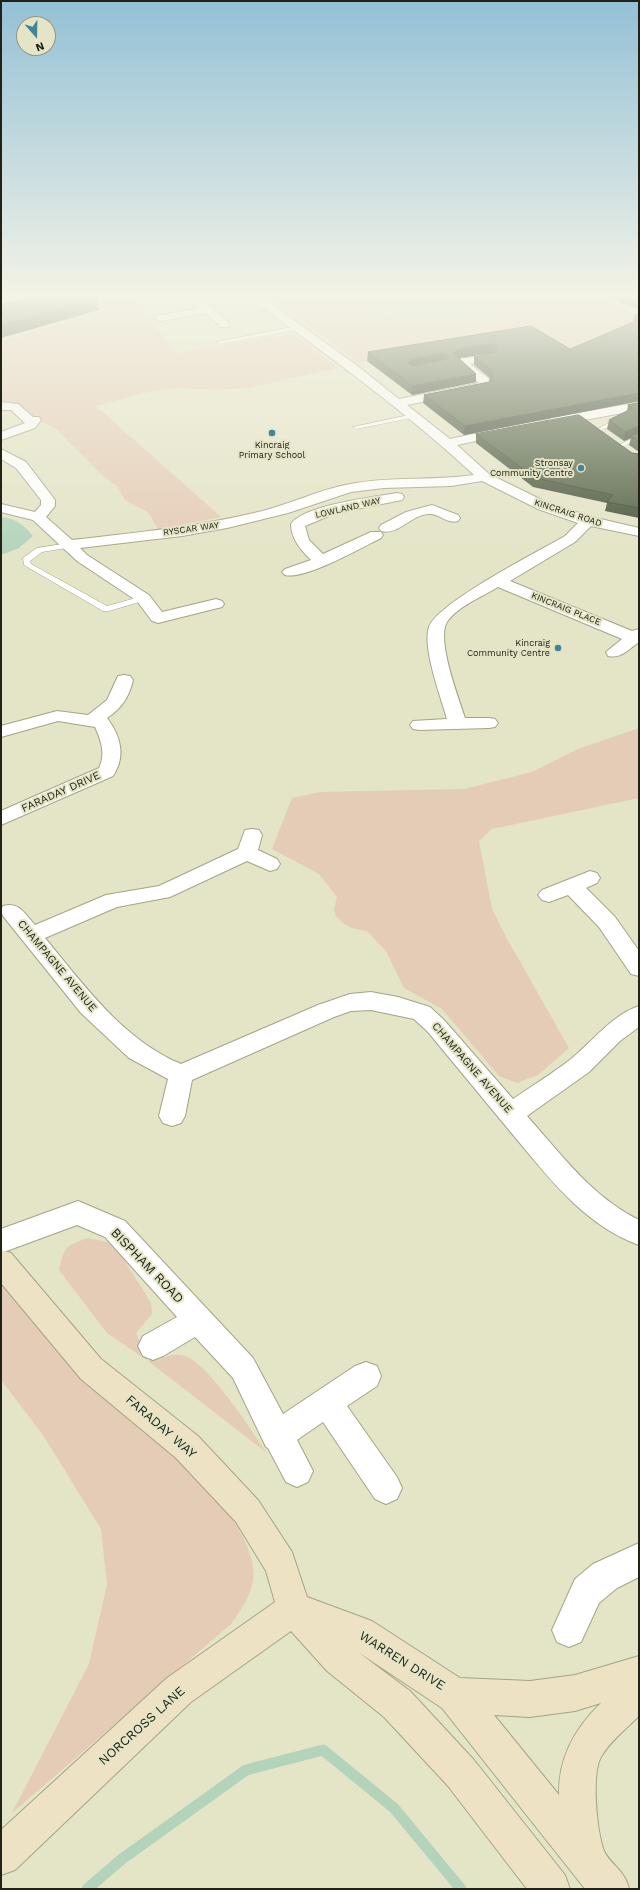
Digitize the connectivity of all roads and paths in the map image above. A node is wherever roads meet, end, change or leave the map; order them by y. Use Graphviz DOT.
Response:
graph roads {
  1 [pos="369,381"];
  2 [pos="484,381"];
  3 [pos="396,403"];
  4 [pos="1,406"];
  5 [pos="639,406"];
  6 [pos="414,416"];
  7 [pos="626,416"];
  8 [pos="580,417"];
  9 [pos="537,425"];
  10 [pos="356,427"];
  11 [pos="514,430"];
  12 [pos="598,430"];
  13 [pos="1,436"];
  14 [pos="639,436"];
  15 [pos="447,443"];
  16 [pos="620,446"];
  17 [pos="1,453"];
  18 [pos="630,454"];
  19 [pos="484,477"];
  20 [pos="389,483"];
  21 [pos="398,497"];
  22 [pos="1,508"];
  23 [pos="411,515"];
  24 [pos="38,517"];
  25 [pos="453,518"];
  26 [pos="588,521"];
  27 [pos="639,532"];
  28 [pos="69,545"];
  29 [pos="321,561"];
  30 [pos="290,572"];
  31 [pos="498,581"];
  32 [pos="143,598"];
  33 [pos="216,604"];
  34 [pos="637,636"];
  35 [pos="614,652"];
  36 [pos="124,680"];
  37 [pos="92,720"];
  38 [pos="489,723"];
  39 [pos="458,724"];
  40 [pos="419,725"];
  41 [pos="1,732"];
  42 [pos="1,819"];
  43 [pos="270,864"];
  44 [pos="549,895"];
  45 [pos="11,911"];
  46 [pos="32,935"];
  47 [pos="639,968"];
  48 [pos="639,1015"];
  49 [pos="181,1074"];
  50 [pos="512,1113"];
  51 [pos="172,1116"];
  52 [pos="639,1233"];
  53 [pos="1,1241"];
  54 [pos="1,1262"];
  55 [pos="198,1320"];
  56 [pos="153,1346"];
  57 [pos="366,1376"];
  58 [pos="327,1402"];
  59 [pos="277,1436"];
  60 [pos="296,1471"];
  61 [pos="386,1488"];
  62 [pos="639,1559"];
  63 [pos="294,1609"];
  64 [pos="569,1630"];
  65 [pos="639,1674"];
  66 [pos="639,1692"];
  67 [pos="455,1695"];
  68 [pos="1,1856"];
  69 [pos="587,1860"];
  70 [pos="551,1889"];
  71 [pos="610,1889"];
  1 -- 3 [label="street, KINCRAIG ROAD"];
  2 -- 3 [label="street"];
  3 -- 6 [label="street, KINCRAIG ROAD"];
  4 -- 13 [label="street"];
  5 -- 8 [label="street"];
  6 -- 10 [label="lane"];
  6 -- 15 [label="street, KINCRAIG ROAD"];
  7 -- 12 [label="lane"];
  8 -- 9 [label="street"];
  8 -- 12 [label="street"];
  11 -- 15 [label="street"];
  12 -- 16 [label="street"];
  14 -- 16 [label="lane"];
  15 -- 19 [label="street, KINCRAIG ROAD"];
  16 -- 18 [label="street"];
  17 -- 24 [label="street"];
  19 -- 20 [label="street, RYSCAR WAY"];
  19 -- 26 [label="street, KINCRAIG ROAD"];
  20 -- 21 [label="street, LOWLAND WAY"];
  20 -- 28 [label="street, RYSCAR WAY"];
  21 -- 23 [label="street, LOWLAND WAY"];
  21 -- 29 [label="street, LOWLAND WAY"];
  22 -- 24 [label="street"];
  23 -- 25 [label="street"];
  23 -- 29 [label="street"];
  24 -- 28 [label="street"];
  26 -- 27 [label="street, KINCRAIG ROAD"];
  26 -- 31 [label="street"];
  28 -- 32 [label="street"];
  28 -- 32 [label="lane"];
  29 -- 30 [label="street"];
  31 -- 34 [label="street, KINCRAIG PLACE"];
  31 -- 39 [label="street"];
  32 -- 33 [label="street"];
  34 -- 35 [label="street, KINCRAIG PLACE"];
  36 -- 37 [label="street"];
  37 -- 41 [label="street, FARADAY DRIVE"];
  37 -- 42 [label="street, FARADAY DRIVE"];
  38 -- 39 [label="street"];
  39 -- 40 [label="street"];
  43 -- 46 [label="street"];
  44 -- 47 [label="street"];
  45 -- 46 [label="street, CHAMPAGNE AVENUE"];
  46 -- 49 [label="street, CHAMPAGNE AVENUE"];
  48 -- 50 [label="street"];
  49 -- 50 [label="street, CHAMPAGNE AVENUE"];
  49 -- 51 [label="street"];
  50 -- 52 [label="street, CHAMPAGNE AVENUE"];
  53 -- 55 [label="street, BISPHAM ROAD"];
  54 -- 63 [label="street, FARADAY WAY"];
  55 -- 56 [label="street"];
  55 -- 59 [label="street, BISPHAM ROAD"];
  57 -- 58 [label="street"];
  58 -- 59 [label="street"];
  58 -- 61 [label="street"];
  59 -- 60 [label="street, BISPHAM ROAD"];
  62 -- 64 [label="street"];
  63 -- 67 [label="street, WARREN DRIVE"];
  63 -- 68 [label="street, NORCROSS LANE"];
  63 -- 70 [label="street"];
  65 -- 67 [label="street"];
  66 -- 69 [label="street"];
  67 -- 69 [label="street, WARREN DRIVE"];
  69 -- 71 [label="street, WARREN DRIVE"];
}
